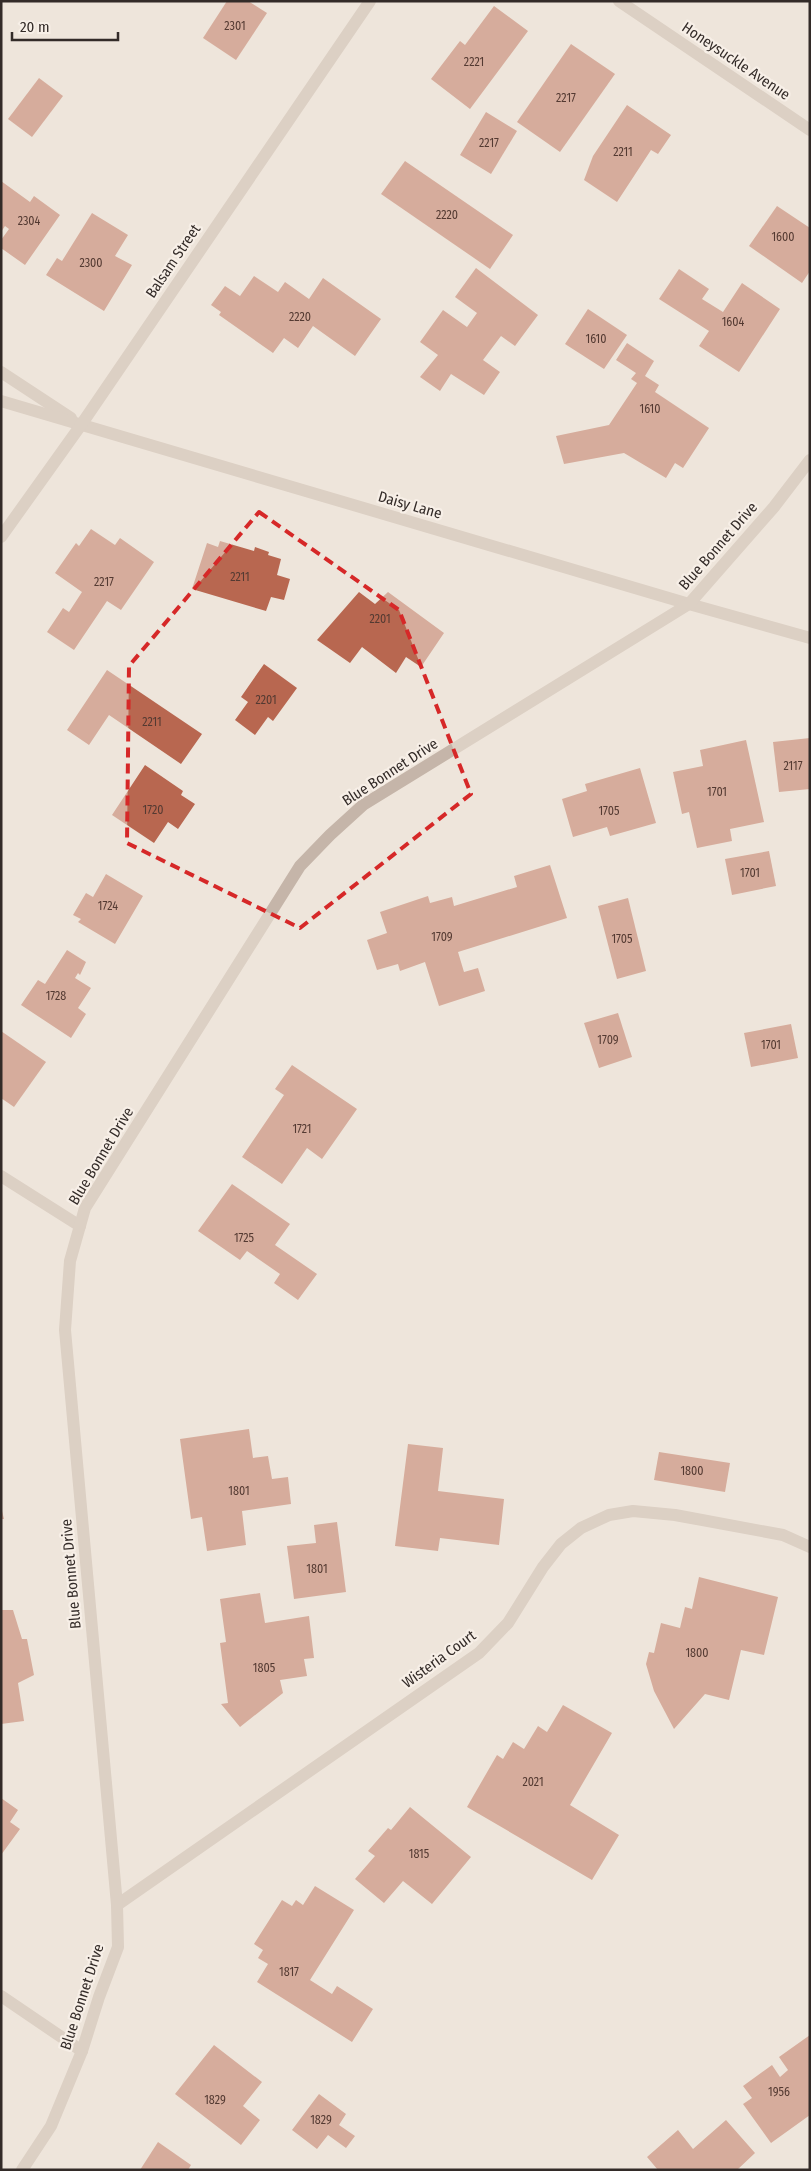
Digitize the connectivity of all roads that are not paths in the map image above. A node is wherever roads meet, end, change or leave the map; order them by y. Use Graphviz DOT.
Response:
graph roads {
  1 [pos="370,1"];
  2 [pos="619,1"];
  3 [pos="810,130"];
  4 [pos="1,372"];
  5 [pos="1,401"];
  6 [pos="81,425"];
  7 [pos="810,460"];
  8 [pos="1,537"];
  9 [pos="689,604"];
  10 [pos="810,638"];
  11 [pos="1,1176"];
  12 [pos="80,1226"];
  13 [pos="810,1547"];
  14 [pos="117,1905"];
  15 [pos="1,1996"];
  16 [pos="82,2052"];
  17 [pos="22,2170"];
  1 -- 6 [label="street, Balsam Street"];
  2 -- 3 [label="street, Honeysuckle Avenue"];
  4 -- 6 [label="street"];
  5 -- 6 [label="street, Daisy Lane"];
  6 -- 8 [label="street, Balsam Street"];
  6 -- 9 [label="street, Daisy Lane"];
  7 -- 9 [label="street, Blue Bonnet Drive"];
  9 -- 10 [label="street, Daisy Lane"];
  9 -- 12 [label="street, Blue Bonnet Drive"];
  11 -- 12 [label="street"];
  12 -- 14 [label="street, Blue Bonnet Drive"];
  13 -- 14 [label="street, Wisteria Court"];
  14 -- 16 [label="street, Blue Bonnet Drive"];
  15 -- 16 [label="street"];
  16 -- 17 [label="street, Blue Bonnet Drive"];
}
